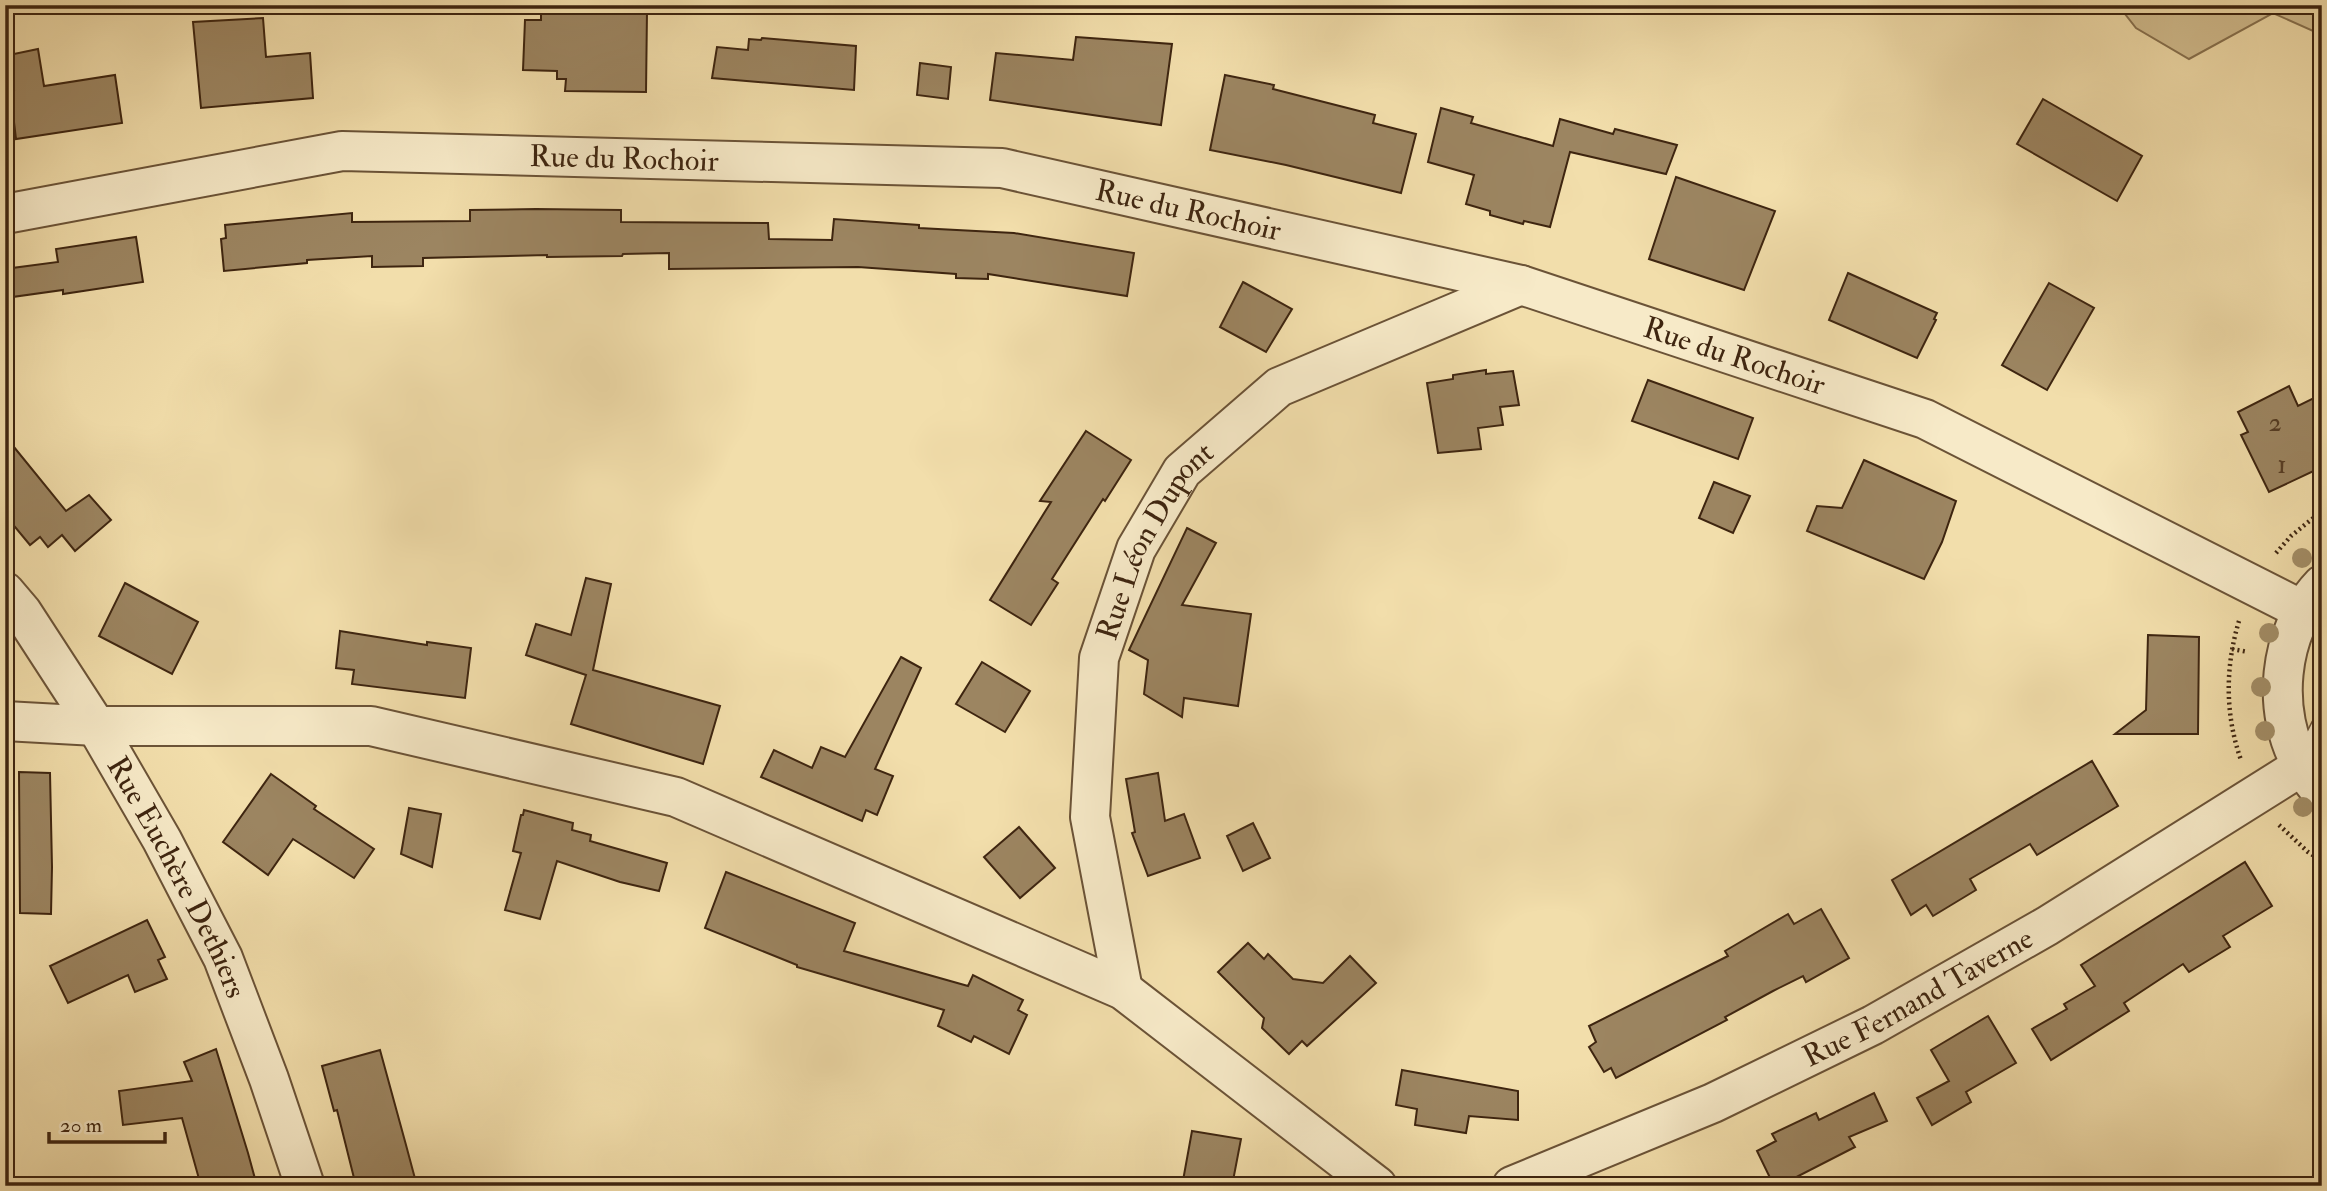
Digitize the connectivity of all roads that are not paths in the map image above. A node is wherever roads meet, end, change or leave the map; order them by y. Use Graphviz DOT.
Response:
graph roads {
  1 [pos="5,214"];
  2 [pos="1521,285"];
  3 [pos="5,592"];
  4 [pos="2313,598"];
  5 [pos="5,721"];
  6 [pos="96,726"];
  7 [pos="2322,727"];
  8 [pos="2312,780"];
  9 [pos="1123,990"];
  10 [pos="305,1186"];
  11 [pos="1377,1186"];
  12 [pos="1512,1186"];
  1 -- 2 [label="street, Rue du Rochoir"];
  2 -- 4 [label="street, Rue du Rochoir"];
  2 -- 9 [label="street, Rue Léon Dupont"];
  3 -- 6 [label="street, Rue Euchère Dethiers"];
  4 -- 8 [label="street"];
  5 -- 6 [label="street"];
  6 -- 9 [label="street"];
  6 -- 10 [label="street, Rue Euchère Dethiers"];
  7 -- 8 [label="lane"];
  8 -- 12 [label="street, Rue Fernand Taverne"];
  9 -- 11 [label="street"];
}
